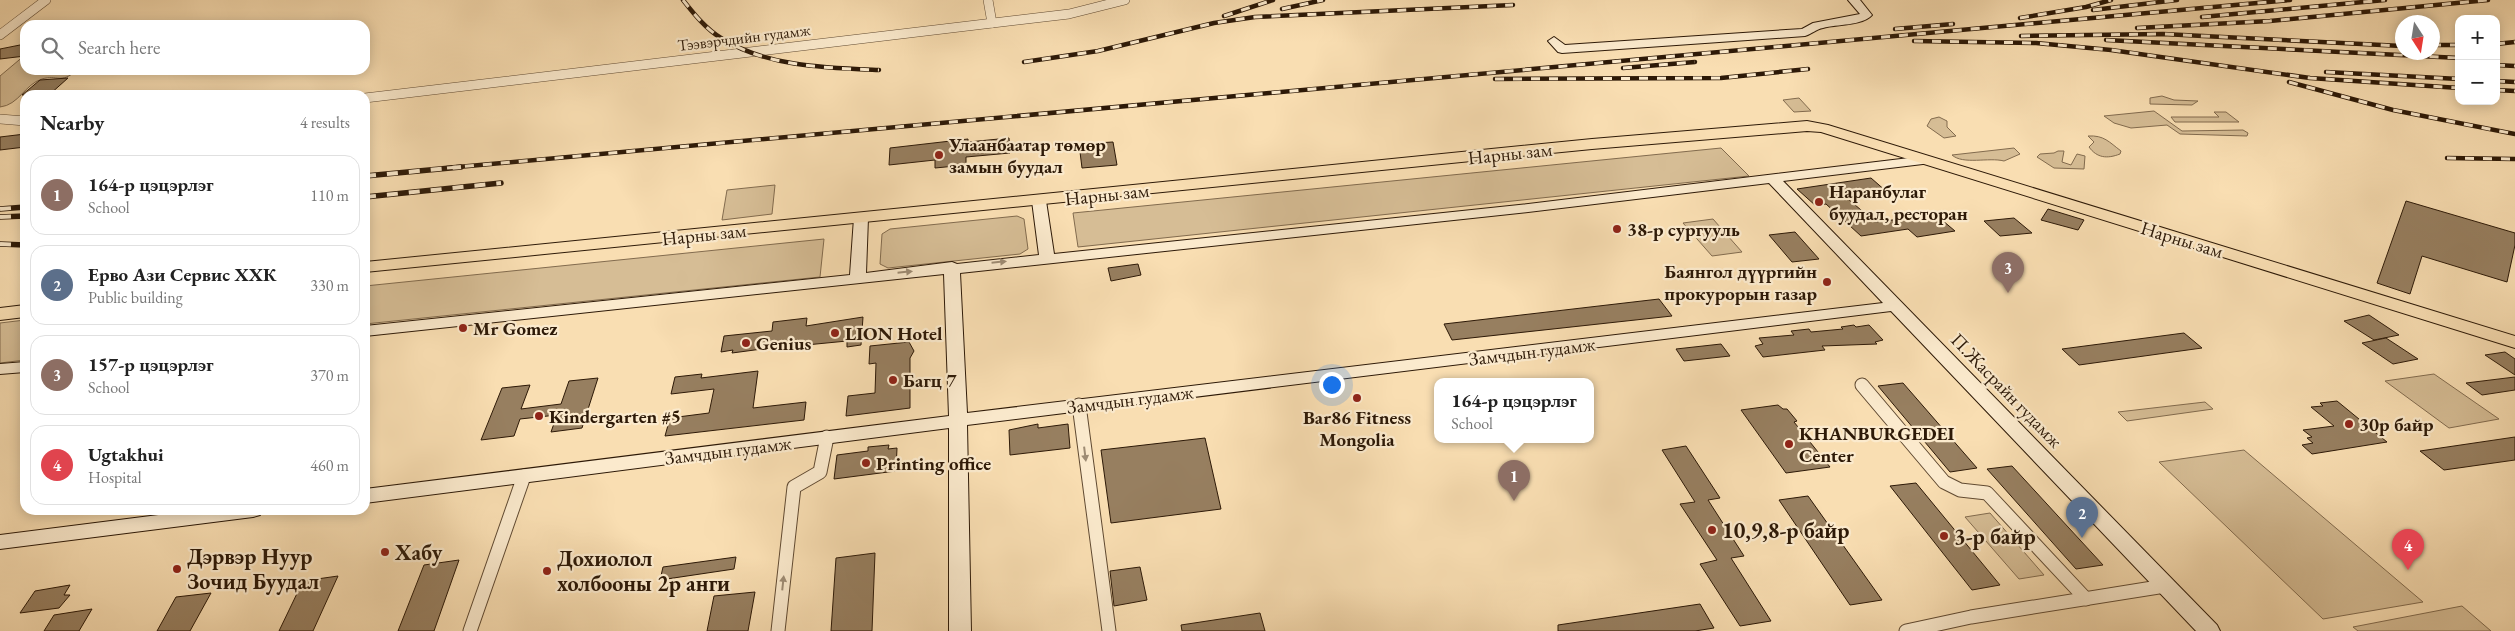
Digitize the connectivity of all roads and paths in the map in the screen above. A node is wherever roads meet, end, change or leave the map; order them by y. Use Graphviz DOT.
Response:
graph roads {
  1 [pos="46,0"];
  2 [pos="988,0"];
  3 [pos="1125,0"];
  4 [pos="1854,0"];
  5 [pos="992,23"];
  6 [pos="0,35"];
  7 [pos="1554,41"];
  8 [pos="370,97"];
  9 [pos="0,120"];
  10 [pos="20,121"];
  11 [pos="1926,160"];
  12 [pos="1773,179"];
  13 [pos="1039,205"];
  14 [pos="860,223"];
  15 [pos="1047,257"];
  16 [pos="370,267"];
  17 [pos="952,267"];
  18 [pos="370,276"];
  19 [pos="858,277"];
  20 [pos="20,300"];
  21 [pos="0,302"];
  22 [pos="1896,306"];
  23 [pos="20,312"];
  24 [pos="0,314"];
  25 [pos="370,330"];
  26 [pos="2515,342"];
  27 [pos="20,367"];
  28 [pos="0,369"];
  29 [pos="1862,385"];
  30 [pos="1079,405"];
  31 [pos="958,420"];
  32 [pos="827,437"];
  33 [pos="524,476"];
  34 [pos="370,495"];
  35 [pos="213,515"];
  36 [pos="0,542"];
  37 [pos="2166,586"];
  38 [pos="2086,599"];
  39 [pos="470,631"];
  40 [pos="778,631"];
  41 [pos="960,631"];
  42 [pos="1108,631"];
  43 [pos="1906,631"];
  44 [pos="2210,631"];
  1 -- 6 [label="street"];
  2 -- 5 [label="street"];
  3 -- 5 [label="street, Тээвэрчдийн гудамж"];
  4 -- 7 [label="street"];
  5 -- 8 [label="street, Тээвэрчдийн гудамж"];
  9 -- 10 [label="street"];
  11 -- 12 [label="street"];
  11 -- 13 [label="main road, Нарны зам"];
  11 -- 26 [label="main road, Нарны зам"];
  12 -- 15 [label="street"];
  12 -- 22 [label="street, П.Жасрайн гудамж"];
  13 -- 14 [label="main road, Нарны зам"];
  13 -- 15 [label="street"];
  14 -- 16 [label="main road, Нарны зам"];
  14 -- 18 [label="main road, Нарны зам"];
  14 -- 19 [label="street"];
  17 -- 15 [label="street, one-way"];
  19 -- 17 [label="street, one-way"];
  17 -- 31 [label="street"];
  19 -- 25 [label="street"];
  20 -- 21 [label="main road"];
  22 -- 30 [label="street, Замчдын гудамж"];
  22 -- 37 [label="street, П.Жасрайн гудамж"];
  23 -- 24 [label="main road"];
  27 -- 28 [label="street"];
  29 -- 38 [label="street"];
  30 -- 31 [label="street, Замчдын гудамж"];
  30 -- 42 [label="street, one-way"];
  31 -- 32 [label="street, Замчдын гудамж"];
  31 -- 41 [label="street"];
  32 -- 33 [label="street, Замчдын гудамж"];
  40 -- 32 [label="street, one-way"];
  33 -- 34 [label="street, Замчдын гудамж"];
  33 -- 39 [label="street"];
  35 -- 36 [label="street"];
  37 -- 38 [label="street"];
  37 -- 44 [label="street, П.Жасрайн гудамж"];
  38 -- 43 [label="street"];
}
